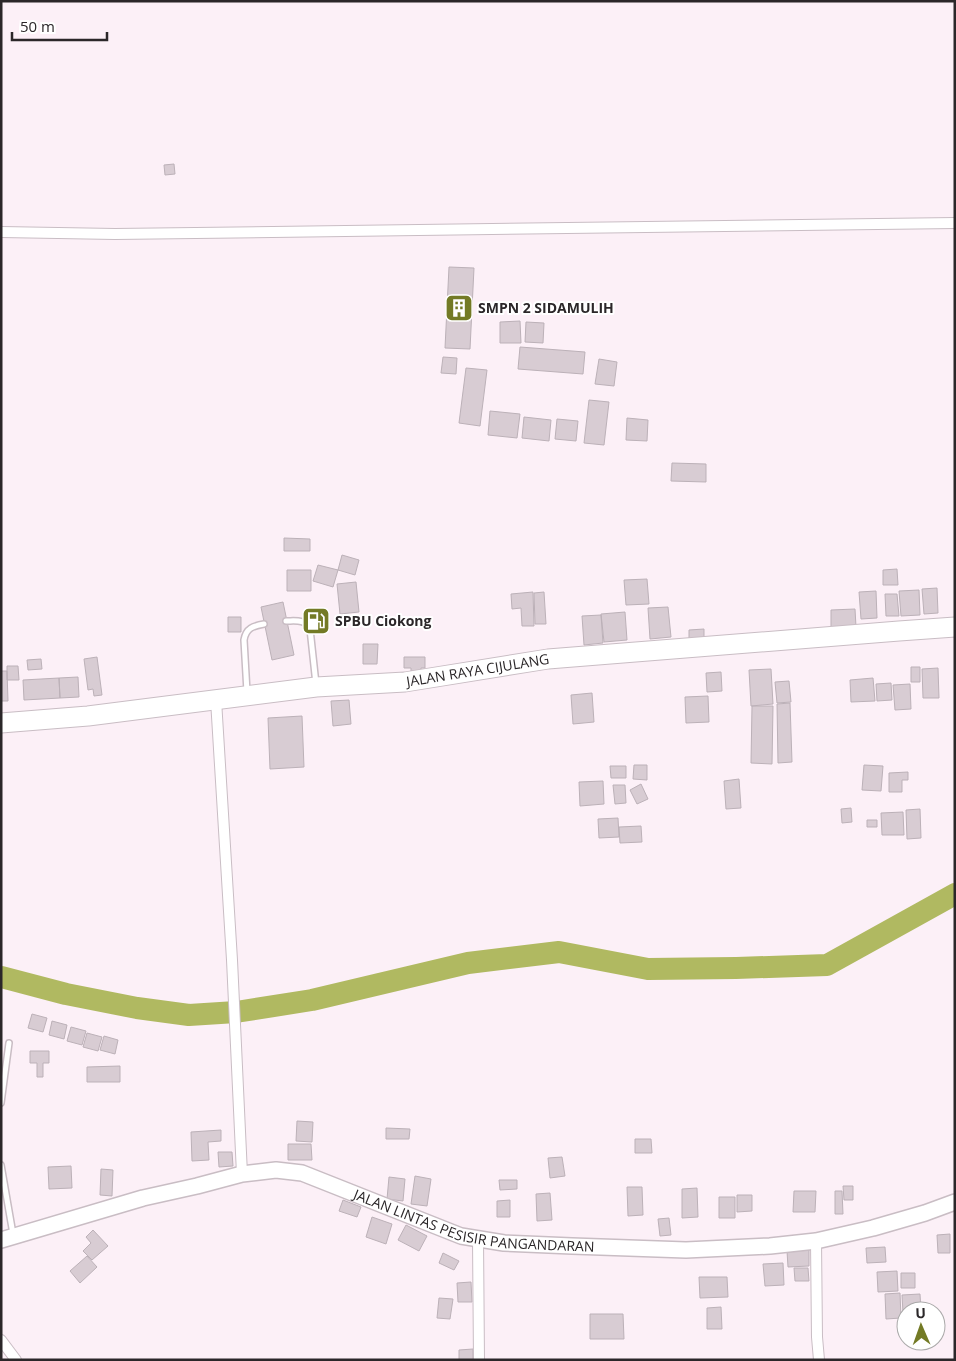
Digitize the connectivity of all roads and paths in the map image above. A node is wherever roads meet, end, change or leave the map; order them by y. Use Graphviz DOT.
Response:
graph roads {
  1 [pos="955,224"];
  2 [pos="1,232"];
  3 [pos="286,621"];
  4 [pos="264,624"];
  5 [pos="955,627"];
  6 [pos="316,687"];
  7 [pos="247,695"];
  8 [pos="216,700"];
  9 [pos="1,724"];
  10 [pos="9,1043"];
  11 [pos="1,1103"];
  12 [pos="1,1165"];
  13 [pos="242,1174"];
  14 [pos="955,1202"];
  15 [pos="7,1238"];
  16 [pos="478,1239"];
  17 [pos="816,1241"];
  18 [pos="1,1340"];
  19 [pos="16,1360"];
  20 [pos="479,1360"];
  21 [pos="819,1360"];
  1 -- 2 [label="street"];
  3 -- 6 [label="lane"];
  4 -- 7 [label="lane"];
  5 -- 6 [label="highway, JALAN RAYA CIJULANG"];
  6 -- 7 [label="highway, JALAN RAYA CIJULANG"];
  7 -- 8 [label="highway, JALAN RAYA CIJULANG"];
  8 -- 9 [label="highway, JALAN RAYA CIJULANG"];
  8 -- 13 [label="street"];
  10 -- 11 [label="lane"];
  12 -- 15 [label="lane"];
  13 -- 15 [label="street, JALAN LINTAS PESISIR PANGANDARAN"];
  13 -- 16 [label="street, JALAN LINTAS PESISIR PANGANDARAN"];
  14 -- 17 [label="street, JALAN LINTAS PESISIR PANGANDARAN"];
  16 -- 17 [label="street, JALAN LINTAS PESISIR PANGANDARAN"];
  16 -- 20 [label="street"];
  17 -- 21 [label="street"];
  18 -- 19 [label="street"];
}
